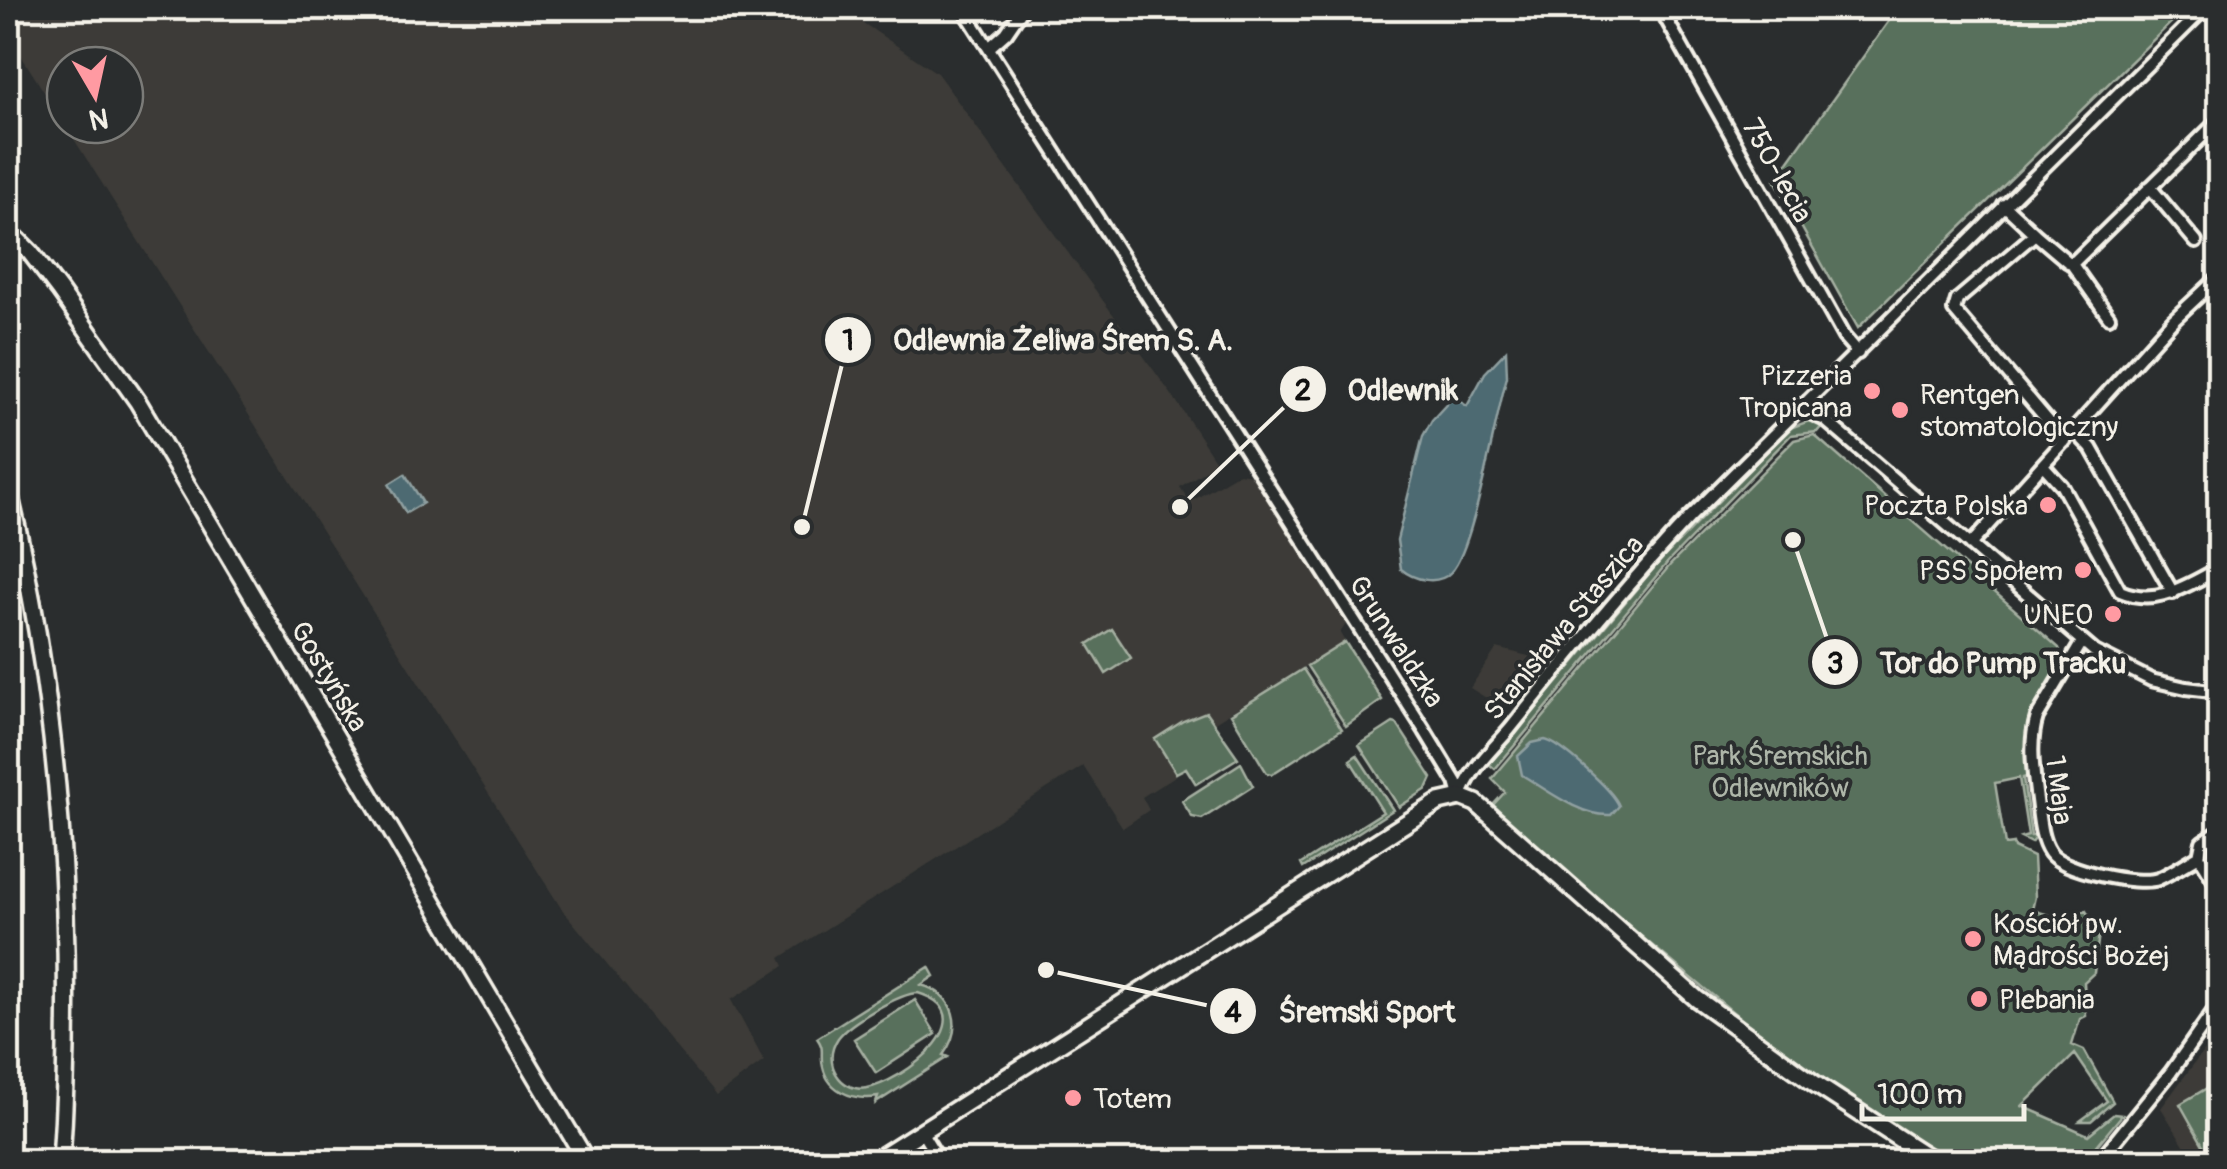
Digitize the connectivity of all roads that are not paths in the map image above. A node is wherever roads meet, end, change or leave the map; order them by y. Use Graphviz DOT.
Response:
graph roads {
  1 [pos="963,8"];
  2 [pos="1024,8"];
  3 [pos="1660,8"];
  4 [pos="2204,8"];
  5 [pos="990,47"];
  6 [pos="2220,120"];
  7 [pos="2150,187"];
  8 [pos="2004,206"];
  9 [pos="8,230"];
  10 [pos="2034,234"];
  11 [pos="2196,242"];
  12 [pos="2071,263"];
  13 [pos="2220,276"];
  14 [pos="2109,317"];
  15 [pos="1858,353"];
  16 [pos="1802,409"];
  17 [pos="2074,430"];
  18 [pos="2065,441"];
  19 [pos="2043,466"];
  20 [pos="8,488"];
  21 [pos="1970,545"];
  22 [pos="2220,568"];
  23 [pos="2173,593"];
  24 [pos="2082,642"];
  25 [pos="2220,692"];
  26 [pos="1461,797"];
  27 [pos="2220,830"];
  28 [pos="2198,856"];
  29 [pos="2220,890"];
  30 [pos="2220,1002"];
  31 [pos="921,1132"];
  32 [pos="61,1162"];
  33 [pos="588,1162"];
  34 [pos="874,1162"];
  35 [pos="940,1162"];
  36 [pos="1935,1162"];
  37 [pos="2098,1162"];
  1 -- 5 [label="street, Grunwaldzka"];
  2 -- 5 [label="street"];
  3 -- 15 [label="street, 750-lecia"];
  4 -- 8 [label="street, Stanisława Staszica"];
  5 -- 26 [label="street, Grunwaldzka"];
  6 -- 7 [label="street"];
  7 -- 11 [label="street"];
  7 -- 12 [label="street"];
  8 -- 10 [label="street"];
  8 -- 15 [label="street, Stanisława Staszica"];
  9 -- 33 [label="main road, Gostyńska"];
  10 -- 12 [label="street"];
  10 -- 18 [label="street"];
  12 -- 14 [label="street"];
  13 -- 17 [label="street"];
  15 -- 16 [label="street, Stanisława Staszica"];
  16 -- 21 [label="street"];
  16 -- 26 [label="street, Stanisława Staszica"];
  17 -- 18 [label="street"];
  17 -- 23 [label="street"];
  18 -- 19 [label="street"];
  19 -- 21 [label="street"];
  19 -- 23 [label="street"];
  20 -- 32 [label="main road"];
  21 -- 24 [label="street"];
  22 -- 23 [label="street"];
  24 -- 25 [label="street"];
  24 -- 28 [label="street, 1 Maja"];
  26 -- 31 [label="main road"];
  26 -- 36 [label="main road, Grunwaldzka"];
  27 -- 28 [label="street, 1 Maja"];
  28 -- 29 [label="street"];
  30 -- 37 [label="street"];
  31 -- 34 [label="main road"];
  31 -- 35 [label="street"];
}
